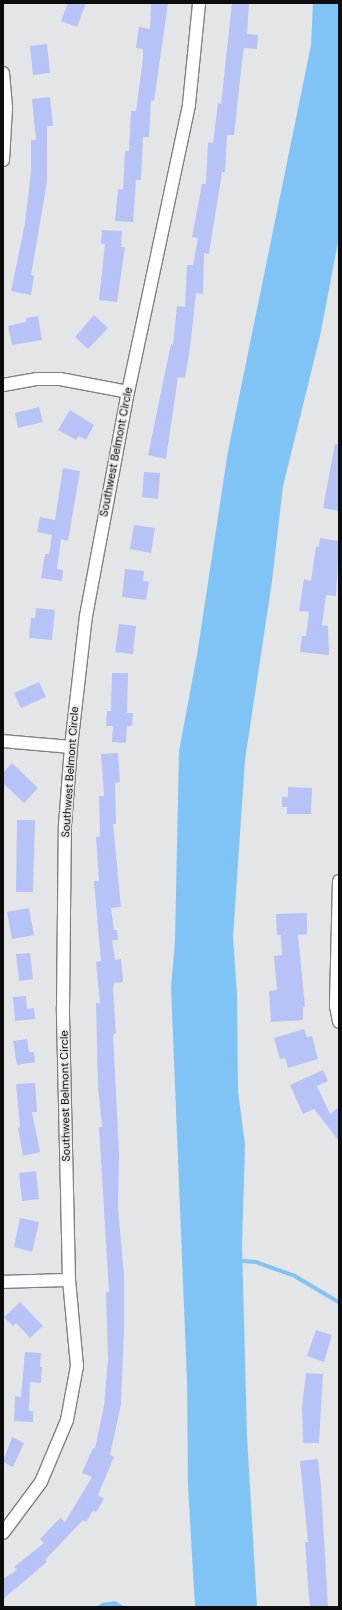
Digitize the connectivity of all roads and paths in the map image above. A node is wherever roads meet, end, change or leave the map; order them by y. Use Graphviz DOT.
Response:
graph roads {
  1 [pos="199,3"];
  2 [pos="3,73"];
  3 [pos="3,160"];
  4 [pos="3,384"];
  5 [pos="128,392"];
  6 [pos="3,741"];
  7 [pos="71,747"];
  8 [pos="339,881"];
  9 [pos="339,1022"];
  10 [pos="69,1280"];
  11 [pos="3,1282"];
  12 [pos="3,1533"];
  1 -- 5 [label="street, Southwest Belmont Circle"];
  2 -- 3 [label="street"];
  4 -- 5 [label="street"];
  5 -- 7 [label="street, Southwest Belmont Circle"];
  6 -- 7 [label="street"];
  7 -- 10 [label="street, Southwest Belmont Circle"];
  8 -- 9 [label="street"];
  10 -- 11 [label="street"];
  10 -- 12 [label="street, Southwest Belmont Circle"];
}
